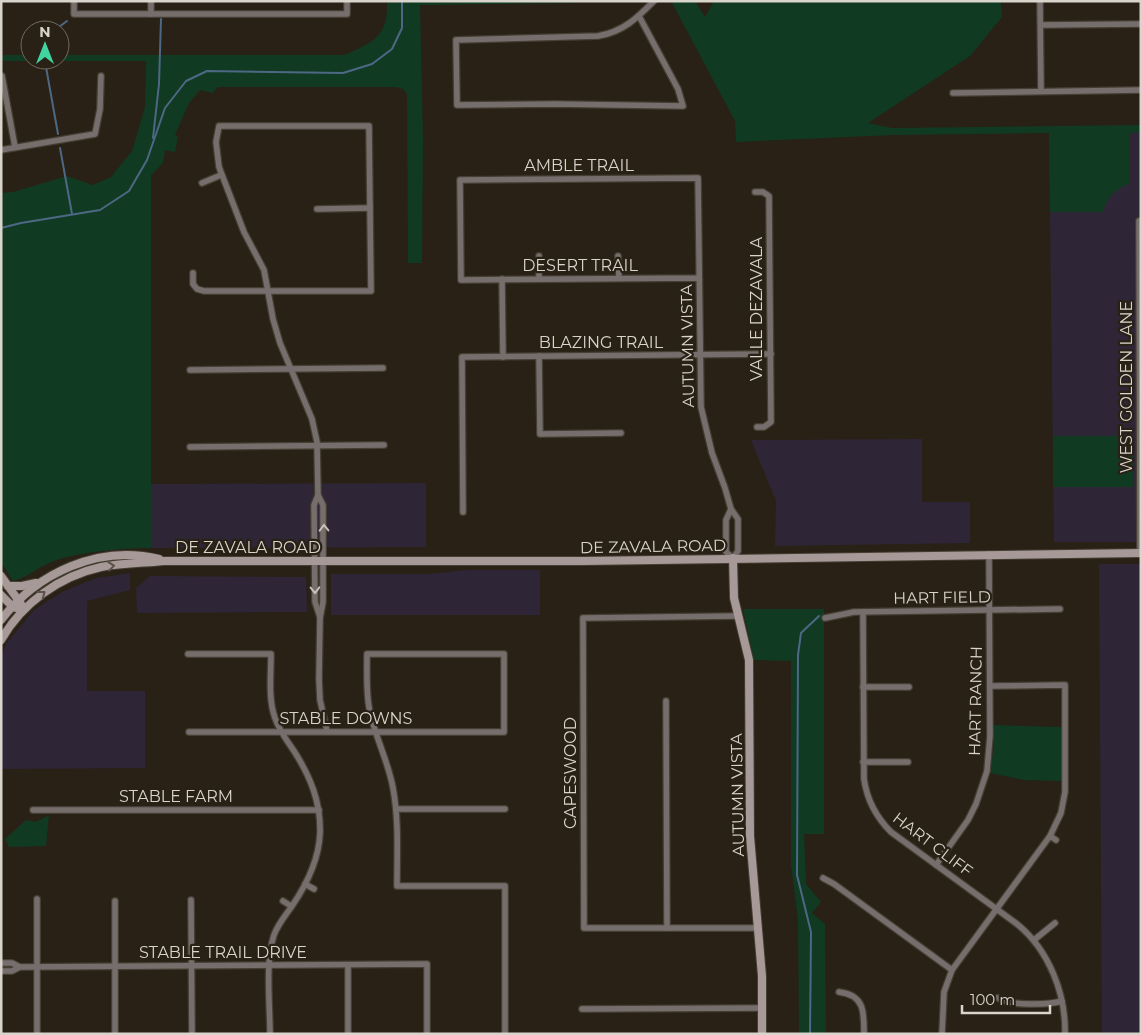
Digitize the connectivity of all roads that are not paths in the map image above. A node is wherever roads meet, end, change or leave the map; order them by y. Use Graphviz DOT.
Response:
graph roads {
  1 [pos="74,1"];
  2 [pos="151,1"];
  3 [pos="347,1"];
  4 [pos="654,1"];
  5 [pos="1040,1"];
  6 [pos="151,14"];
  7 [pos="640,16"];
  8 [pos="1141,24"];
  9 [pos="1040,25"];
  10 [pos="2,76"];
  11 [pos="101,76"];
  12 [pos="1141,90"];
  13 [pos="1041,91"];
  14 [pos="953,93"];
  15 [pos="15,147"];
  16 [pos="1,150"];
  17 [pos="221,175"];
  18 [pos="698,178"];
  19 [pos="202,183"];
  20 [pos="755,192"];
  21 [pos="370,208"];
  22 [pos="317,209"];
  23 [pos="1140,221"];
  24 [pos="539,256"];
  25 [pos="618,256"];
  26 [pos="193,273"];
  27 [pos="618,278"];
  28 [pos="699,278"];
  29 [pos="502,279"];
  30 [pos="539,279"];
  31 [pos="461,280"];
  32 [pos="268,292"];
  33 [pos="771,354"];
  34 [pos="700,355"];
  35 [pos="539,356"];
  36 [pos="503,357"];
  37 [pos="383,368"];
  38 [pos="291,369"];
  39 [pos="190,370"];
  40 [pos="757,427"];
  41 [pos="621,433"];
  42 [pos="384,445"];
  43 [pos="317,446"];
  44 [pos="190,447"];
  45 [pos="318,496"];
  46 [pos="731,509"];
  47 [pos="463,512"];
  48 [pos="1141,553"];
  49 [pos="989,554"];
  50 [pos="733,558"];
  51 [pos="165,561"];
  52 [pos="314,561"];
  53 [pos="324,561"];
  54 [pos="1,576"];
  55 [pos="42,582"];
  56 [pos="8,586"];
  57 [pos="1,595"];
  58 [pos="19,600"];
  59 [pos="13,607"];
  60 [pos="1060,609"];
  61 [pos="24,610"];
  62 [pos="990,610"];
  63 [pos="863,612"];
  64 [pos="738,616"];
  65 [pos="320,618"];
  66 [pos="825,618"];
  67 [pos="1,620"];
  68 [pos="1,640"];
  69 [pos="188,654"];
  70 [pos="990,686"];
  71 [pos="863,687"];
  72 [pos="910,687"];
  73 [pos="666,701"];
  74 [pos="327,731"];
  75 [pos="376,731"];
  76 [pos="189,732"];
  77 [pos="281,732"];
  78 [pos="863,762"];
  79 [pos="908,762"];
  80 [pos="396,809"];
  81 [pos="505,809"];
  82 [pos="33,810"];
  83 [pos="319,810"];
  84 [pos="1050,836"];
  85 [pos="1056,840"];
  86 [pos="936,865"];
  87 [pos="823,878"];
  88 [pos="306,884"];
  89 [pos="314,889"];
  90 [pos="37,899"];
  91 [pos="192,900"];
  92 [pos="115,901"];
  93 [pos="283,901"];
  94 [pos="292,906"];
  95 [pos="997,909"];
  96 [pos="1055,923"];
  97 [pos="667,928"];
  98 [pos="757,928"];
  99 [pos="1034,940"];
  100 [pos="1,963"];
  101 [pos="270,965"];
  102 [pos="348,965"];
  103 [pos="20,966"];
  104 [pos="37,966"];
  105 [pos="114,966"];
  106 [pos="192,966"];
  107 [pos="952,970"];
  108 [pos="1,971"];
  109 [pos="839,992"];
  110 [pos="998,998"];
  111 [pos="1062,1001"];
  112 [pos="762,1008"];
  113 [pos="582,1009"];
  114 [pos="37,1034"];
  115 [pos="115,1034"];
  116 [pos="192,1034"];
  117 [pos="270,1034"];
  118 [pos="348,1034"];
  119 [pos="427,1034"];
  120 [pos="505,1034"];
  121 [pos="762,1034"];
  122 [pos="864,1034"];
  123 [pos="942,1034"];
  124 [pos="1066,1034"];
  1 -- 6 [label="street"];
  2 -- 6 [label="street"];
  3 -- 6 [label="street"];
  4 -- 7 [label="street"];
  5 -- 9 [label="street"];
  7 -- 7 [label="street"];
  8 -- 9 [label="street"];
  9 -- 13 [label="street"];
  10 -- 15 [label="street"];
  11 -- 15 [label="street"];
  12 -- 13 [label="street"];
  13 -- 14 [label="street"];
  15 -- 16 [label="street"];
  17 -- 19 [label="street"];
  17 -- 21 [label="street"];
  17 -- 32 [label="street"];
  18 -- 28 [label="street, AUTUMN VISTA"];
  18 -- 31 [label="street, AMBLE TRAIL"];
  20 -- 33 [label="street, VALLE DEZAVALA"];
  21 -- 22 [label="street"];
  21 -- 32 [label="street"];
  23 -- 48 [label="street, WEST GOLDEN LANE"];
  24 -- 30 [label="street"];
  25 -- 27 [label="street"];
  26 -- 32 [label="street"];
  27 -- 28 [label="street, DESERT TRAIL"];
  27 -- 30 [label="street, DESERT TRAIL"];
  28 -- 34 [label="street, AUTUMN VISTA"];
  29 -- 30 [label="street, DESERT TRAIL"];
  29 -- 31 [label="street, DESERT TRAIL"];
  29 -- 36 [label="street"];
  32 -- 38 [label="street"];
  33 -- 34 [label="street, BLAZING TRAIL"];
  33 -- 40 [label="street, VALLE DEZAVALA"];
  34 -- 35 [label="street, BLAZING TRAIL"];
  34 -- 46 [label="street, AUTUMN VISTA"];
  35 -- 36 [label="street, BLAZING TRAIL"];
  35 -- 41 [label="street"];
  36 -- 47 [label="street, BLAZING TRAIL"];
  37 -- 38 [label="street"];
  38 -- 39 [label="street"];
  38 -- 43 [label="street"];
  42 -- 43 [label="street"];
  43 -- 44 [label="street"];
  43 -- 45 [label="street"];
  45 -- 52 [label="street"];
  53 -- 45 [label="street, one-way"];
  46 -- 50 [label="street, AUTUMN VISTA"];
  46 -- 50 [label="street, AUTUMN VISTA"];
  48 -- 49 [label="main road, DE ZAVALA ROAD"];
  49 -- 50 [label="main road, DE ZAVALA ROAD"];
  49 -- 62 [label="street, HART RANCH"];
  50 -- 53 [label="main road, DE ZAVALA ROAD"];
  50 -- 64 [label="main road, AUTUMN VISTA"];
  51 -- 52 [label="main road, DE ZAVALA ROAD"];
  51 -- 55 [label="main road, DE ZAVALA ROAD"];
  61 -- 51 [label="main road, DE ZAVALA ROAD, one-way"];
  52 -- 53 [label="main road, DE ZAVALA ROAD"];
  52 -- 65 [label="street, one-way"];
  53 -- 65 [label="street"];
  54 -- 56 [label="main road"];
  55 -- 56 [label="main road"];
  55 -- 58 [label="main road, DE ZAVALA ROAD"];
  56 -- 58 [label="main road"];
  57 -- 59 [label="main road"];
  58 -- 59 [label="main road, DE ZAVALA ROAD"];
  58 -- 61 [label="main road"];
  59 -- 61 [label="main road"];
  59 -- 67 [label="main road, DE ZAVALA ROAD"];
  60 -- 62 [label="street, HART FIELD"];
  61 -- 68 [label="main road, DE ZAVALA ROAD"];
  62 -- 63 [label="street, HART FIELD"];
  62 -- 70 [label="street, HART RANCH"];
  63 -- 66 [label="street, HART FIELD"];
  63 -- 71 [label="street, HART CLIFF"];
  64 -- 97 [label="street, CAPESWOOD"];
  64 -- 98 [label="main road, AUTUMN VISTA"];
  65 -- 74 [label="street"];
  69 -- 77 [label="street"];
  70 -- 84 [label="street"];
  70 -- 86 [label="street, HART RANCH"];
  71 -- 72 [label="street"];
  71 -- 78 [label="street, HART CLIFF"];
  73 -- 97 [label="street"];
  74 -- 75 [label="street, STABLE DOWNS"];
  74 -- 77 [label="street, STABLE DOWNS"];
  75 -- 75 [label="street, STABLE DOWNS"];
  75 -- 80 [label="street"];
  76 -- 77 [label="street, STABLE DOWNS"];
  77 -- 83 [label="street"];
  78 -- 79 [label="street"];
  78 -- 86 [label="street, HART CLIFF"];
  80 -- 81 [label="street"];
  80 -- 120 [label="street"];
  82 -- 83 [label="street, STABLE FARM"];
  83 -- 88 [label="street"];
  84 -- 85 [label="street"];
  84 -- 95 [label="street"];
  86 -- 95 [label="street, HART CLIFF"];
  87 -- 107 [label="street"];
  88 -- 89 [label="street"];
  88 -- 94 [label="street"];
  90 -- 104 [label="street"];
  91 -- 106 [label="street"];
  92 -- 105 [label="street"];
  93 -- 94 [label="street"];
  94 -- 101 [label="street"];
  95 -- 99 [label="street, HART CLIFF"];
  95 -- 107 [label="street"];
  96 -- 99 [label="street"];
  97 -- 98 [label="street"];
  98 -- 112 [label="main road, AUTUMN VISTA"];
  99 -- 111 [label="street, HART CLIFF"];
  100 -- 103 [label="street, STABLE TRAIL DRIVE"];
  101 -- 102 [label="street, STABLE TRAIL DRIVE"];
  101 -- 106 [label="street, STABLE TRAIL DRIVE"];
  101 -- 117 [label="street"];
  102 -- 118 [label="street"];
  102 -- 119 [label="street, STABLE TRAIL DRIVE"];
  103 -- 104 [label="street, STABLE TRAIL DRIVE"];
  103 -- 108 [label="street, STABLE TRAIL DRIVE"];
  104 -- 105 [label="street, STABLE TRAIL DRIVE"];
  104 -- 114 [label="street"];
  105 -- 106 [label="street, STABLE TRAIL DRIVE"];
  105 -- 115 [label="street"];
  106 -- 116 [label="street"];
  107 -- 123 [label="street"];
  109 -- 122 [label="street"];
  110 -- 111 [label="street"];
  111 -- 124 [label="street, HART CLIFF"];
  112 -- 113 [label="street"];
  112 -- 121 [label="main road, AUTUMN VISTA"];
}
